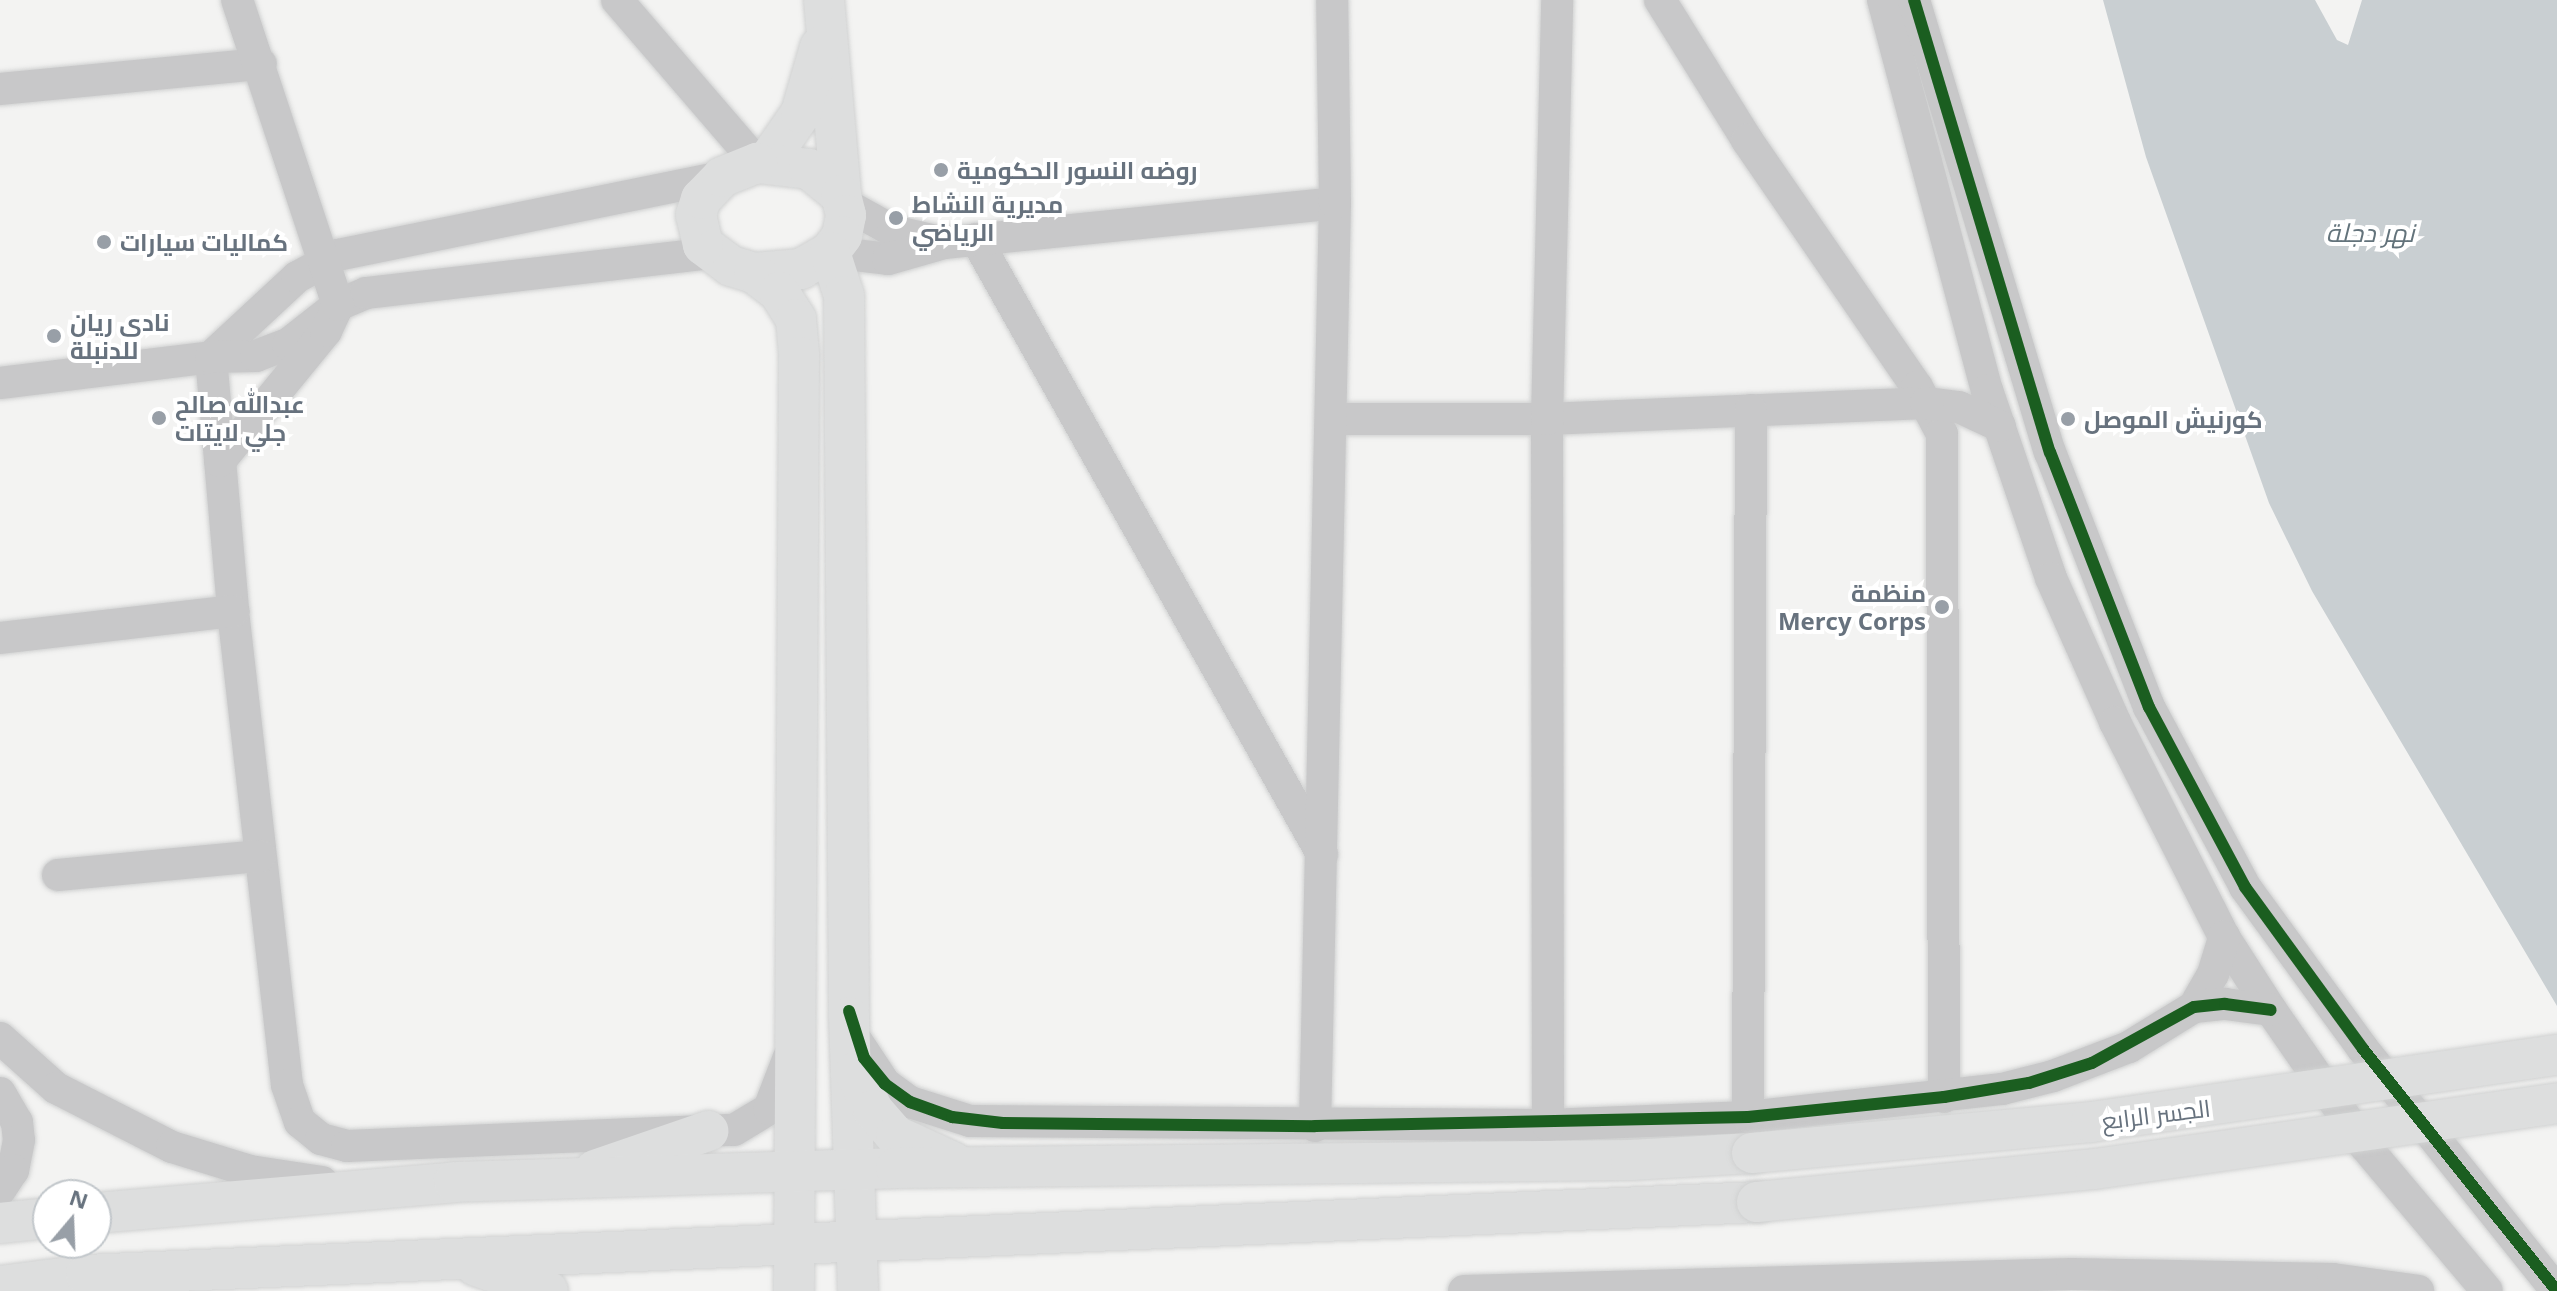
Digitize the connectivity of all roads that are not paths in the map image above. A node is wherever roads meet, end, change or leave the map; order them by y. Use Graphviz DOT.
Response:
graph roads {
  1 [pos="237,0"];
  2 [pos="617,0"];
  3 [pos="1332,0"];
  4 [pos="1557,0"];
  5 [pos="1660,0"];
  6 [pos="1883,0"];
  7 [pos="1914,0"];
  8 [pos="824,14"];
  9 [pos="261,64"];
  10 [pos="0,89"];
  11 [pos="749,167"];
  12 [pos="842,199"];
  13 [pos="1335,203"];
  14 [pos="976,239"];
  15 [pos="944,243"];
  16 [pos="830,252"];
  17 [pos="710,253"];
  18 [pos="323,260"];
  19 [pos="754,273"];
  20 [pos="338,305"];
  21 [pos="1978,352"];
  22 [pos="211,357"];
  23 [pos="0,383"];
  24 [pos="1926,403"];
  25 [pos="1751,410"];
  26 [pos="1331,419"];
  27 [pos="1547,419"];
  28 [pos="2000,426"];
  29 [pos="220,461"];
  30 [pos="233,611"];
  31 [pos="0,638"];
  32 [pos="1322,854"];
  33 [pos="260,856"];
  34 [pos="58,875"];
  35 [pos="2224,937"];
  36 [pos="2194,1007"];
  37 [pos="2271,1010"];
  38 [pos="849,1011"];
  39 [pos="0,1038"];
  40 [pos="792,1042"];
  41 [pos="850,1052"];
  42 [pos="2557,1055"];
  43 [pos="1944,1097"];
  44 [pos="2557,1103"];
  45 [pos="3,1107"];
  46 [pos="1548,1125"];
  47 [pos="1315,1126"];
  48 [pos="708,1131"];
  49 [pos="1750,1135"];
  50 [pos="992,1167"];
  51 [pos="854,1169"];
  52 [pos="793,1171"];
  53 [pos="555,1181"];
  54 [pos="377,1186"];
  55 [pos="0,1190"];
  56 [pos="112,1211"];
  57 [pos="32,1220"];
  58 [pos="0,1223"];
  59 [pos="939,1236"];
  60 [pos="856,1241"];
  61 [pos="794,1244"];
  62 [pos="689,1248"];
  63 [pos="416,1260"];
  64 [pos="349,1265"];
  65 [pos="14,1284"];
  66 [pos="2333,1285"];
  67 [pos="2482,1287"];
  68 [pos="122,1291"];
  69 [pos="289,1291"];
  70 [pos="548,1291"];
  71 [pos="781,1291"];
  72 [pos="794,1291"];
  73 [pos="858,1291"];
  74 [pos="869,1291"];
  75 [pos="1464,1291"];
  76 [pos="2418,1291"];
  77 [pos="2557,1291"];
  1 -- 9 [label="street"];
  2 -- 11 [label="street"];
  3 -- 13 [label="street"];
  4 -- 27 [label="street"];
  5 -- 24 [label="street"];
  6 -- 21 [label="street"];
  7 -- 77 [label="street"];
  8 -- 11 [label="main road"];
  8 -- 12 [label="main road"];
  9 -- 10 [label="street"];
  9 -- 18 [label="street"];
  11 -- 12 [label="main road"];
  11 -- 17 [label="main road"];
  11 -- 18 [label="street"];
  12 -- 15 [label="street"];
  12 -- 16 [label="main road"];
  13 -- 14 [label="street"];
  13 -- 26 [label="street"];
  14 -- 15 [label="street"];
  14 -- 32 [label="street"];
  15 -- 16 [label="street"];
  16 -- 19 [label="main road"];
  16 -- 38 [label="main road"];
  17 -- 19 [label="main road"];
  17 -- 20 [label="street"];
  18 -- 20 [label="street"];
  18 -- 22 [label="street"];
  19 -- 40 [label="main road"];
  20 -- 22 [label="street"];
  20 -- 29 [label="street"];
  21 -- 24 [label="street"];
  21 -- 28 [label="street"];
  22 -- 23 [label="street"];
  22 -- 29 [label="street"];
  24 -- 25 [label="street"];
  24 -- 28 [label="street"];
  24 -- 43 [label="street"];
  25 -- 27 [label="street"];
  25 -- 49 [label="street"];
  26 -- 27 [label="street"];
  26 -- 32 [label="street"];
  27 -- 46 [label="street"];
  28 -- 35 [label="street"];
  29 -- 30 [label="street"];
  30 -- 31 [label="street"];
  30 -- 33 [label="street"];
  32 -- 47 [label="street"];
  33 -- 34 [label="street"];
  33 -- 48 [label="street"];
  35 -- 36 [label="street"];
  35 -- 37 [label="street"];
  36 -- 37 [label="street"];
  36 -- 43 [label="street"];
  37 -- 67 [label="street"];
  38 -- 41 [label="main road"];
  38 -- 47 [label="street"];
  39 -- 54 [label="street"];
  40 -- 48 [label="street"];
  40 -- 52 [label="main road"];
  41 -- 50 [label="main road"];
  41 -- 51 [label="main road"];
  42 -- 49 [label="main road, الجسر الرابع, bridge"];
  43 -- 49 [label="street"];
  44 -- 59 [label="main road, الجسر الرابع, bridge"];
  45 -- 55 [label="street"];
  46 -- 47 [label="street"];
  46 -- 49 [label="street"];
  48 -- 53 [label="main road"];
  49 -- 50 [label="main road, الجسر الرابع"];
  50 -- 51 [label="main road"];
  51 -- 52 [label="main road"];
  51 -- 60 [label="main road"];
  52 -- 53 [label="main road"];
  52 -- 61 [label="main road"];
  53 -- 54 [label="main road"];
  54 -- 56 [label="main road"];
  57 -- 58 [label="main road"];
  59 -- 60 [label="main road"];
  59 -- 74 [label="main road"];
  60 -- 61 [label="main road"];
  60 -- 73 [label="main road"];
  61 -- 62 [label="main road"];
  61 -- 72 [label="main road"];
  62 -- 63 [label="main road"];
  62 -- 71 [label="main road"];
  63 -- 64 [label="main road"];
  63 -- 70 [label="main road"];
  64 -- 65 [label="main road"];
  64 -- 69 [label="street"];
  65 -- 68 [label="street"];
  66 -- 75 [label="street"];
  66 -- 76 [label="street"];
}
